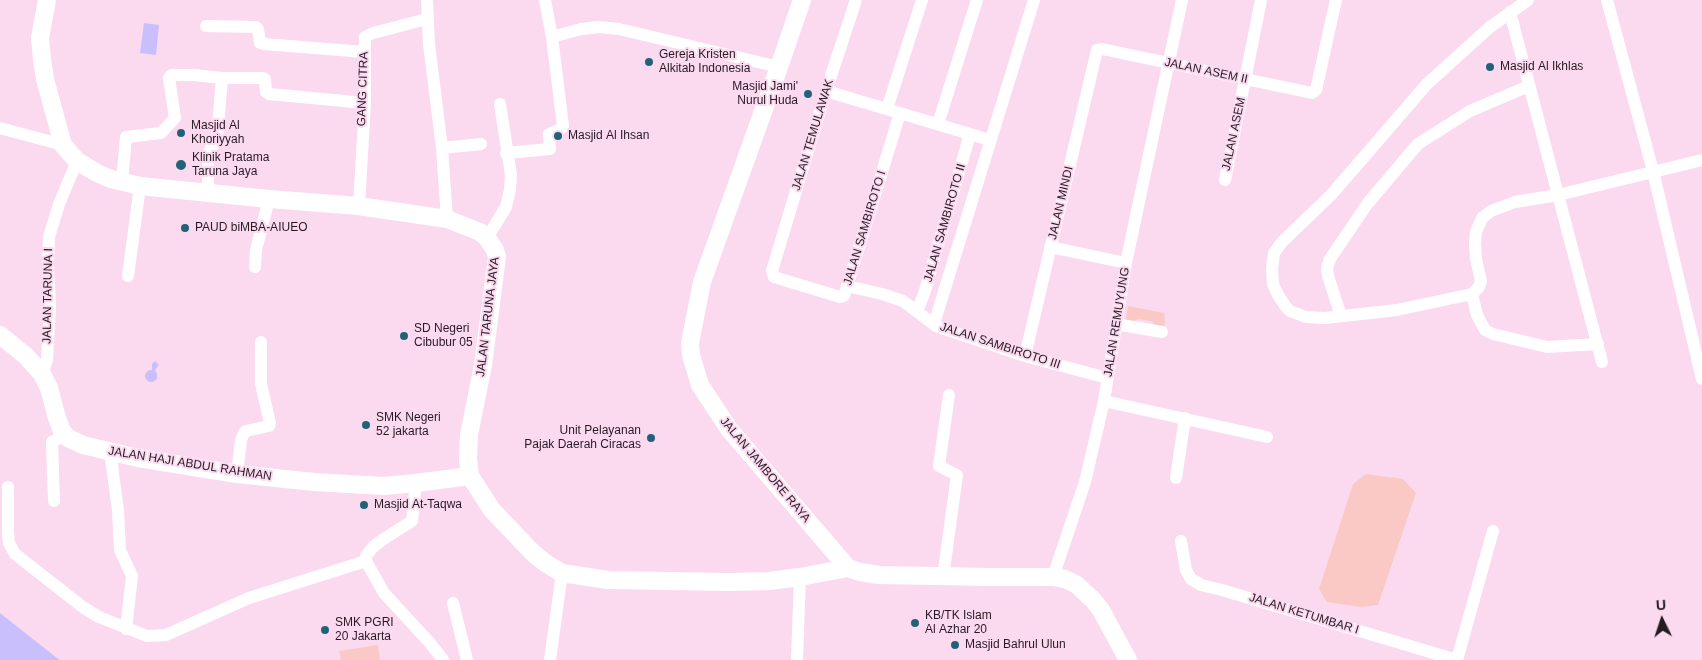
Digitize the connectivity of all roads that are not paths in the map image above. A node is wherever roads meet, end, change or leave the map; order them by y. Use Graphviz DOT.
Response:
graph roads {
  1 [pos="47,0"];
  2 [pos="427,0"];
  3 [pos="545,0"];
  4 [pos="802,0"];
  5 [pos="856,0"];
  6 [pos="922,0"];
  7 [pos="977,0"];
  8 [pos="1034,0"];
  9 [pos="1182,0"];
  10 [pos="1261,0"];
  11 [pos="1336,0"];
  12 [pos="1528,0"];
  13 [pos="1607,0"];
  14 [pos="1510,12"];
  15 [pos="427,19"];
  16 [pos="206,26"];
  17 [pos="552,37"];
  18 [pos="1097,50"];
  19 [pos="365,52"];
  20 [pos="1168,63"];
  21 [pos="779,67"];
  22 [pos="222,78"];
  23 [pos="1246,79"];
  24 [pos="1529,86"];
  25 [pos="826,91"];
  26 [pos="365,103"];
  27 [pos="500,104"];
  28 [pos="887,110"];
  29 [pos="900,113"];
  30 [pos="938,124"];
  31 [pos="0,128"];
  32 [pos="970,134"];
  33 [pos="990,140"];
  34 [pos="481,144"];
  35 [pos="63,145"];
  36 [pos="442,148"];
  37 [pos="506,153"];
  38 [pos="1702,160"];
  39 [pos="77,161"];
  40 [pos="1654,171"];
  41 [pos="1225,180"];
  42 [pos="122,182"];
  43 [pos="140,186"];
  44 [pos="208,194"];
  45 [pos="1558,195"];
  46 [pos="268,200"];
  47 [pos="359,206"];
  48 [pos="447,218"];
  49 [pos="487,238"];
  50 [pos="1050,247"];
  51 [pos="1126,263"];
  52 [pos="255,267"];
  53 [pos="772,271"];
  54 [pos="128,276"];
  55 [pos="847,286"];
  56 [pos="1472,294"];
  57 [pos="917,311"];
  58 [pos="1341,316"];
  59 [pos="934,324"];
  60 [pos="1116,324"];
  61 [pos="1162,332"];
  62 [pos="0,335"];
  63 [pos="261,342"];
  64 [pos="1598,344"];
  65 [pos="1025,356"];
  66 [pos="1602,362"];
  67 [pos="42,374"];
  68 [pos="1107,378"];
  69 [pos="1702,379"];
  70 [pos="949,395"];
  71 [pos="1104,401"];
  72 [pos="1185,418"];
  73 [pos="65,435"];
  74 [pos="1267,436"];
  75 [pos="110,451"];
  76 [pos="237,474"];
  77 [pos="470,476"];
  78 [pos="1176,478"];
  79 [pos="416,483"];
  80 [pos="8,487"];
  81 [pos="54,501"];
  82 [pos="1493,531"];
  83 [pos="1181,541"];
  84 [pos="366,561"];
  85 [pos="848,568"];
  86 [pos="562,573"];
  87 [pos="943,576"];
  88 [pos="800,577"];
  89 [pos="1053,577"];
  90 [pos="453,603"];
  91 [pos="126,629"];
  92 [pos="443,660"];
  93 [pos="468,660"];
  94 [pos="550,660"];
  95 [pos="797,660"];
  96 [pos="1128,660"];
  97 [pos="1457,660"];
  1 -- 35 [label="street, JALAN TARUNA JAYA"];
  2 -- 15 [label="street"];
  3 -- 17 [label="street"];
  4 -- 21 [label="street, JALAN JAMBORE RAYA"];
  5 -- 25 [label="street, JALAN TEMULAWAK"];
  6 -- 28 [label="street"];
  7 -- 30 [label="street"];
  8 -- 33 [label="street, JALAN SAMBIROTO III"];
  9 -- 20 [label="street, JALAN REMUYUNG"];
  10 -- 23 [label="street, JALAN ASEM"];
  11 -- 23 [label="street, JALAN ASEM II"];
  12 -- 14 [label="street"];
  13 -- 40 [label="street"];
  14 -- 24 [label="street"];
  14 -- 58 [label="street"];
  15 -- 19 [label="street, GANG CITRA"];
  15 -- 36 [label="street"];
  16 -- 19 [label="street"];
  17 -- 21 [label="street"];
  17 -- 37 [label="street"];
  18 -- 20 [label="street, JALAN ASEM II"];
  18 -- 50 [label="street, JALAN MINDI"];
  19 -- 26 [label="street, GANG CITRA"];
  20 -- 23 [label="street, JALAN ASEM II"];
  20 -- 51 [label="street, JALAN REMUYUNG"];
  21 -- 85 [label="street, JALAN JAMBORE RAYA"];
  22 -- 26 [label="street"];
  22 -- 42 [label="street"];
  22 -- 44 [label="street"];
  23 -- 41 [label="street, JALAN ASEM"];
  24 -- 45 [label="street"];
  24 -- 58 [label="street"];
  25 -- 28 [label="street"];
  25 -- 53 [label="street, JALAN TEMULAWAK"];
  26 -- 47 [label="street, GANG CITRA"];
  27 -- 37 [label="street"];
  28 -- 29 [label="street"];
  29 -- 30 [label="street"];
  29 -- 55 [label="street, JALAN SAMBIROTO I"];
  30 -- 32 [label="street"];
  31 -- 35 [label="street"];
  32 -- 33 [label="street"];
  32 -- 57 [label="street, JALAN SAMBIROTO II"];
  33 -- 59 [label="street, JALAN SAMBIROTO III"];
  34 -- 36 [label="street"];
  35 -- 39 [label="street, JALAN TARUNA JAYA"];
  36 -- 48 [label="street"];
  37 -- 49 [label="street"];
  38 -- 40 [label="street"];
  39 -- 42 [label="street, JALAN TARUNA JAYA"];
  39 -- 67 [label="street, JALAN TARUNA I"];
  40 -- 45 [label="street"];
  40 -- 69 [label="street"];
  42 -- 43 [label="street, JALAN TARUNA JAYA"];
  43 -- 44 [label="street, JALAN TARUNA JAYA"];
  43 -- 54 [label="street"];
  44 -- 46 [label="street, JALAN TARUNA JAYA"];
  45 -- 56 [label="street"];
  45 -- 64 [label="street"];
  46 -- 47 [label="street, JALAN TARUNA JAYA"];
  46 -- 52 [label="street"];
  47 -- 48 [label="street, JALAN TARUNA JAYA"];
  48 -- 49 [label="street, JALAN TARUNA JAYA"];
  49 -- 77 [label="street, JALAN TARUNA JAYA"];
  50 -- 51 [label="street"];
  50 -- 65 [label="street, JALAN MINDI"];
  51 -- 60 [label="street, JALAN REMUYUNG"];
  53 -- 55 [label="street, JALAN SAMBIROTO I"];
  55 -- 57 [label="street"];
  56 -- 58 [label="street"];
  56 -- 64 [label="street"];
  57 -- 59 [label="street"];
  59 -- 65 [label="street, JALAN SAMBIROTO III"];
  60 -- 61 [label="street"];
  60 -- 68 [label="street, JALAN REMUYUNG"];
  62 -- 67 [label="street"];
  63 -- 76 [label="street"];
  64 -- 66 [label="street"];
  65 -- 68 [label="street, JALAN SAMBIROTO III"];
  67 -- 73 [label="street"];
  68 -- 71 [label="street, JALAN REMUYUNG"];
  70 -- 87 [label="street"];
  71 -- 72 [label="street"];
  71 -- 89 [label="street, JALAN REMUYUNG"];
  72 -- 74 [label="street"];
  72 -- 78 [label="street"];
  73 -- 75 [label="street, JALAN HAJI ABDUL RAHMAN"];
  73 -- 81 [label="street"];
  75 -- 76 [label="street, JALAN HAJI ABDUL RAHMAN"];
  75 -- 91 [label="street"];
  76 -- 79 [label="street, JALAN HAJI ABDUL RAHMAN"];
  77 -- 79 [label="street, JALAN HAJI ABDUL RAHMAN"];
  77 -- 86 [label="street, JALAN TARUNA JAYA"];
  79 -- 84 [label="street"];
  80 -- 91 [label="street"];
  82 -- 97 [label="street"];
  83 -- 97 [label="street, JALAN KETUMBAR I"];
  84 -- 91 [label="street"];
  84 -- 92 [label="street"];
  85 -- 87 [label="street"];
  85 -- 88 [label="street, JALAN TARUNA JAYA"];
  86 -- 88 [label="street, JALAN TARUNA JAYA"];
  86 -- 94 [label="street"];
  87 -- 89 [label="street"];
  88 -- 95 [label="street"];
  89 -- 96 [label="street"];
  90 -- 93 [label="street"];
}
